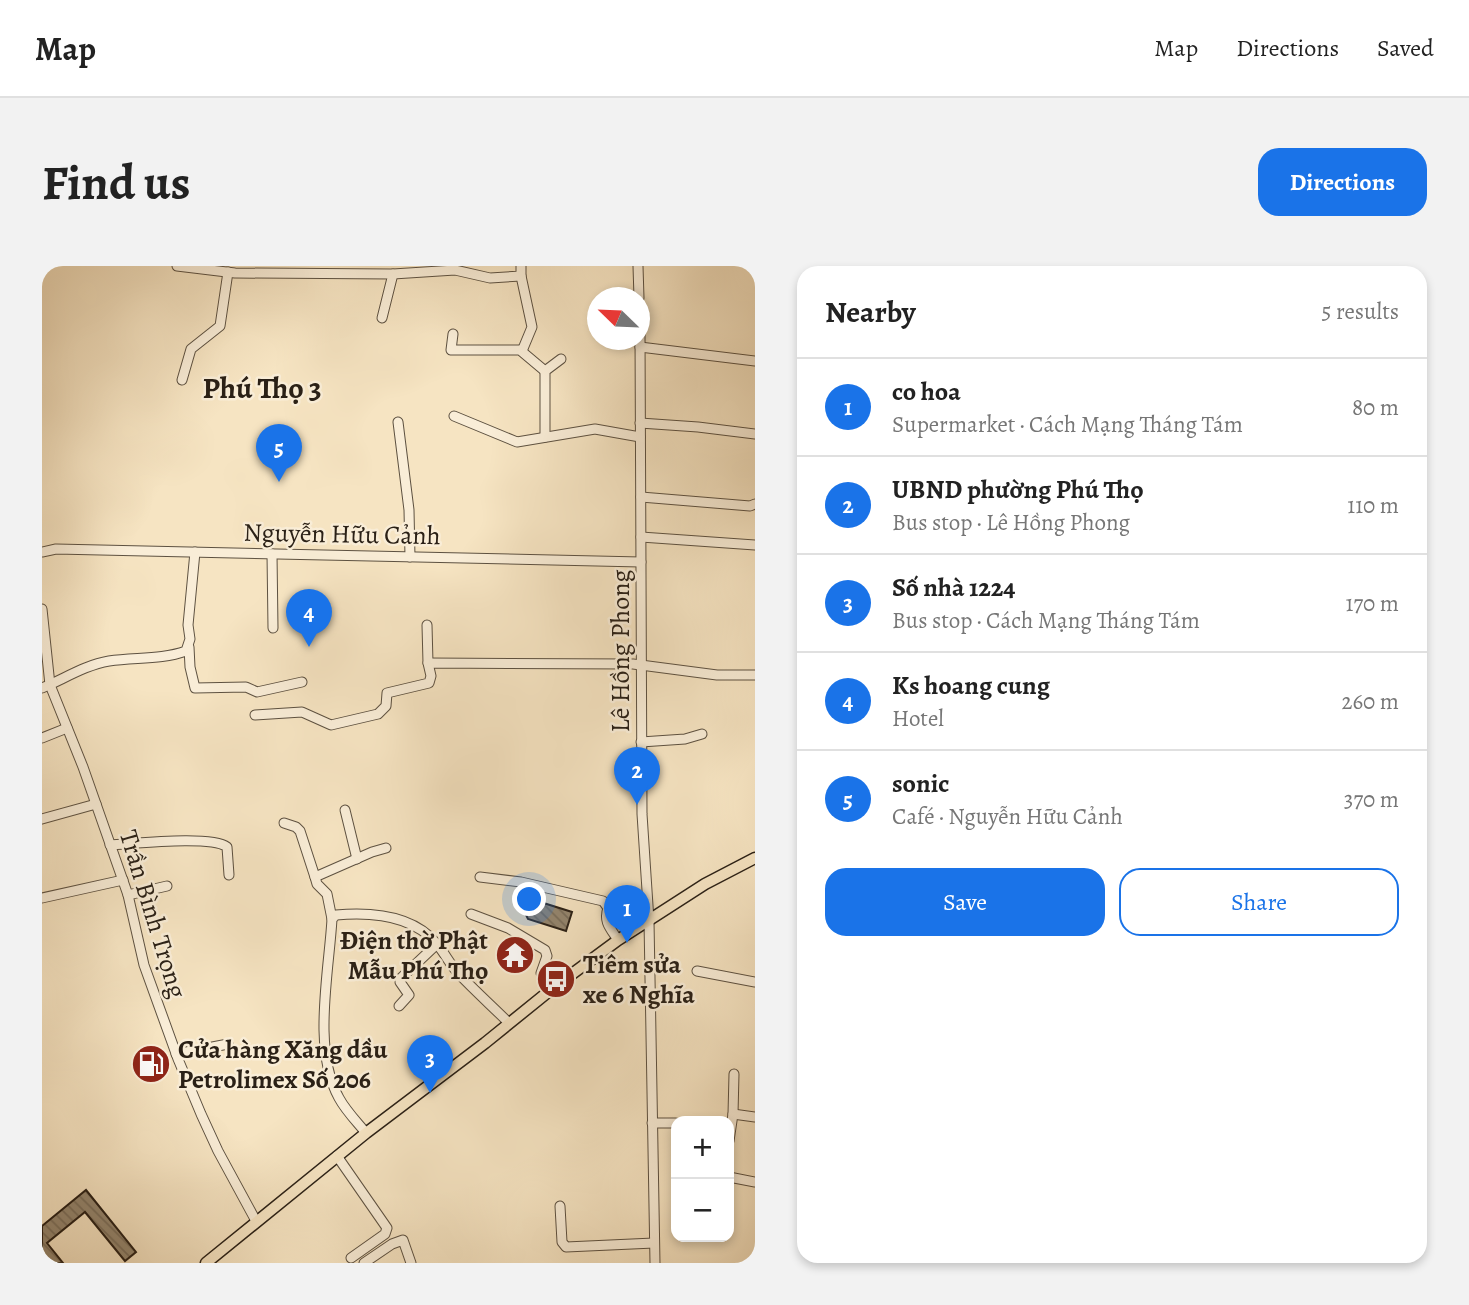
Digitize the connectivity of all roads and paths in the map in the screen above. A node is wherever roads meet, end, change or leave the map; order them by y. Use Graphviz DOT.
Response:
graph roads {
  1 [pos="177,266"];
  2 [pos="638,266"];
  3 [pos="381,269"];
  4 [pos="521,271"];
  5 [pos="228,272"];
  6 [pos="393,274"];
  7 [pos="639,287"];
  8 [pos="382,318"];
  9 [pos="453,334"];
  10 [pos="650,348"];
  11 [pos="640,350"];
  12 [pos="522,351"];
  13 [pos="561,359"];
  14 [pos="755,361"];
  15 [pos="545,371"];
  16 [pos="182,380"];
  17 [pos="454,416"];
  18 [pos="398,422"];
  19 [pos="640,423"];
  20 [pos="755,434"];
  21 [pos="545,437"];
  22 [pos="640,437"];
  23 [pos="641,497"];
  24 [pos="755,504"];
  25 [pos="641,537"];
  26 [pos="755,545"];
  27 [pos="42,552"];
  28 [pos="195,552"];
  29 [pos="272,554"];
  30 [pos="410,557"];
  31 [pos="641,562"];
  32 [pos="42,609"];
  33 [pos="427,625"];
  34 [pos="273,628"];
  35 [pos="189,647"];
  36 [pos="428,663"];
  37 [pos="641,667"];
  38 [pos="755,675"];
  39 [pos="302,682"];
  40 [pos="46,686"];
  41 [pos="255,715"];
  42 [pos="67,728"];
  43 [pos="702,734"];
  44 [pos="42,738"];
  45 [pos="641,742"];
  46 [pos="96,804"];
  47 [pos="345,810"];
  48 [pos="42,819"];
  49 [pos="284,823"];
  50 [pos="110,845"];
  51 [pos="386,848"];
  52 [pos="357,859"];
  53 [pos="755,859"];
  54 [pos="229,876"];
  55 [pos="315,877"];
  56 [pos="480,877"];
  57 [pos="123,880"];
  58 [pos="167,886"];
  59 [pos="128,895"];
  60 [pos="42,898"];
  61 [pos="471,914"];
  62 [pos="332,919"];
  63 [pos="649,920"];
  64 [pos="618,940"];
  65 [pos="437,944"];
  66 [pos="697,971"];
  67 [pos="755,982"];
  68 [pos="553,988"];
  69 [pos="399,1006"];
  70 [pos="509,1023"];
  71 [pos="228,1044"];
  72 [pos="176,1054"];
  73 [pos="734,1074"];
  74 [pos="731,1116"];
  75 [pos="755,1117"];
  76 [pos="734,1120"];
  77 [pos="652,1122"];
  78 [pos="671,1123"];
  79 [pos="366,1133"];
  80 [pos="337,1156"];
  81 [pos="734,1178"];
  82 [pos="755,1182"];
  83 [pos="560,1206"];
  84 [pos="256,1221"];
  85 [pos="654,1242"];
  86 [pos="351,1258"];
  87 [pos="206,1263"];
  88 [pos="365,1263"];
  89 [pos="411,1263"];
  90 [pos="655,1263"];
  1 -- 5 [label="street"];
  2 -- 7 [label="street"];
  3 -- 5 [label="street"];
  3 -- 6 [label="street"];
  4 -- 6 [label="street"];
  4 -- 12 [label="street"];
  5 -- 16 [label="street"];
  6 -- 8 [label="street"];
  9 -- 12 [label="street"];
  10 -- 14 [label="street"];
  11 -- 19 [label="street, Lê Hồng Phong"];
  12 -- 15 [label="street"];
  13 -- 15 [label="street"];
  15 -- 21 [label="street"];
  17 -- 21 [label="street"];
  18 -- 30 [label="street"];
  19 -- 20 [label="street"];
  19 -- 22 [label="street, Lê Hồng Phong"];
  21 -- 22 [label="street"];
  22 -- 23 [label="street, Lê Hồng Phong"];
  23 -- 24 [label="street"];
  23 -- 25 [label="street, Lê Hồng Phong"];
  25 -- 26 [label="street"];
  25 -- 31 [label="street, Lê Hồng Phong"];
  27 -- 28 [label="street, Nguyễn Hữu Cảnh"];
  28 -- 29 [label="street, Nguyễn Hữu Cảnh"];
  28 -- 35 [label="street"];
  29 -- 30 [label="street, Nguyễn Hữu Cảnh"];
  29 -- 34 [label="street"];
  30 -- 31 [label="street, Nguyễn Hữu Cảnh"];
  31 -- 37 [label="street, Lê Hồng Phong"];
  32 -- 40 [label="street, Trần Bình Trọng"];
  33 -- 36 [label="street"];
  35 -- 39 [label="street"];
  35 -- 40 [label="street"];
  36 -- 37 [label="street"];
  36 -- 41 [label="street"];
  37 -- 38 [label="street"];
  37 -- 45 [label="street, Lê Hồng Phong"];
  40 -- 42 [label="street, Trần Bình Trọng"];
  42 -- 44 [label="street"];
  42 -- 46 [label="street, Trần Bình Trọng"];
  43 -- 45 [label="street"];
  45 -- 63 [label="street, Lê Hồng Phong"];
  46 -- 48 [label="street"];
  46 -- 50 [label="street, Trần Bình Trọng"];
  47 -- 52 [label="street"];
  49 -- 55 [label="street"];
  50 -- 54 [label="street"];
  50 -- 57 [label="street, Trần Bình Trọng"];
  51 -- 52 [label="street"];
  52 -- 55 [label="street"];
  53 -- 63 [label="main road"];
  55 -- 62 [label="street"];
  56 -- 64 [label="street"];
  57 -- 59 [label="street, Trần Bình Trọng"];
  57 -- 60 [label="street"];
  58 -- 59 [label="street"];
  59 -- 72 [label="street, Trần Bình Trọng"];
  61 -- 68 [label="street"];
  62 -- 65 [label="street"];
  62 -- 79 [label="street"];
  63 -- 64 [label="main road"];
  63 -- 77 [label="street, Lê Hồng Phong"];
  64 -- 68 [label="main road"];
  65 -- 69 [label="street"];
  65 -- 70 [label="street"];
  66 -- 67 [label="street"];
  68 -- 70 [label="main road"];
  70 -- 79 [label="main road"];
  71 -- 72 [label="street"];
  72 -- 84 [label="street, Trần Bình Trọng"];
  73 -- 74 [label="street"];
  75 -- 76 [label="street"];
  77 -- 78 [label="street"];
  77 -- 85 [label="street, Lê Hồng Phong"];
  79 -- 80 [label="main road"];
  80 -- 84 [label="main road"];
  80 -- 86 [label="street"];
  81 -- 82 [label="street"];
  83 -- 85 [label="street"];
  84 -- 87 [label="main road"];
  85 -- 90 [label="street, Lê Hồng Phong"];
  88 -- 89 [label="street"];
}
